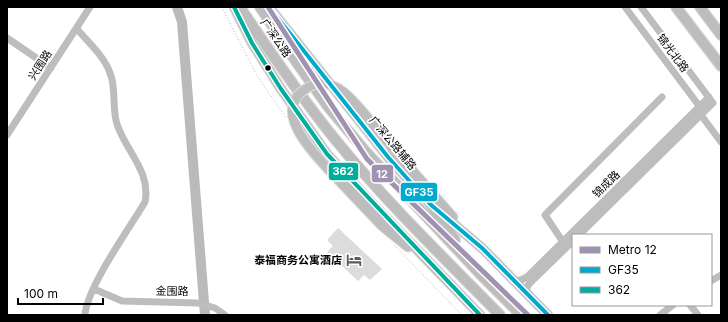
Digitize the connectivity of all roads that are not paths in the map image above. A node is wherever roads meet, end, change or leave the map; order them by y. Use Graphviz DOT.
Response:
graph roads {
  1 [pos="90,7"];
  2 [pos="234,7"];
  3 [pos="240,7"];
  4 [pos="260,7"];
  5 [pos="269,7"];
  6 [pos="625,7"];
  7 [pos="641,7"];
  8 [pos="676,7"];
  9 [pos="700,7"];
  10 [pos="77,29"];
  11 [pos="721,35"];
  12 [pos="7,38"];
  13 [pos="721,66"];
  14 [pos="51,68"];
  15 [pos="662,97"];
  16 [pos="711,100"];
  17 [pos="702,111"];
  18 [pos="7,135"];
  19 [pos="721,142"];
  20 [pos="430,204"];
  21 [pos="580,234"];
  22 [pos="563,242"];
  23 [pos="572,242"];
  24 [pos="482,248"];
  25 [pos="434,267"];
  26 [pos="721,275"];
  27 [pos="481,276"];
  28 [pos="712,280"];
  29 [pos="514,281"];
  30 [pos="94,289"];
  31 [pos="527,294"];
  32 [pos="672,306"];
  33 [pos="691,306"];
  34 [pos="478,314"];
  35 [pos="86,315"];
  36 [pos="225,315"];
  37 [pos="500,315"];
  38 [pos="521,315"];
  39 [pos="548,315"];
  40 [pos="660,315"];
  41 [pos="698,315"];
  1 -- 10 [label="street, 兴围路"];
  2 -- 25 [label="main road"];
  3 -- 37 [label="highway, 广深公路"];
  4 -- 27 [label="highway, 广深公路"];
  5 -- 20 [label="main road, 广深公路辅路"];
  6 -- 17 [label="street, 锦光北路"];
  7 -- 16 [label="street, 锦光北路"];
  8 -- 13 [label="highway"];
  9 -- 11 [label="highway"];
  10 -- 14 [label="street, 兴围路"];
  10 -- 30 [label="street"];
  12 -- 14 [label="street"];
  14 -- 18 [label="street, 兴围路"];
  15 -- 22 [label="street"];
  16 -- 17 [label="street, 锦成路"];
  17 -- 19 [label="street, 锦光北路"];
  17 -- 21 [label="street, 锦成路"];
  17 -- 22 [label="street, 锦成路"];
  20 -- 24 [label="main road, 广深公路辅路"];
  20 -- 27 [label="highway"];
  22 -- 29 [label="street, 锦成路"];
  23 -- 31 [label="street"];
  24 -- 25 [label="main road, bridge"];
  24 -- 29 [label="main road, 广深公路辅路"];
  25 -- 34 [label="main road"];
  26 -- 28 [label="street"];
  27 -- 38 [label="highway, 广深公路"];
  29 -- 31 [label="main road, 广深公路辅路"];
  30 -- 35 [label="street"];
  30 -- 36 [label="street, 金围路"];
  31 -- 39 [label="main road, 广深公路辅路"];
  32 -- 40 [label="street"];
  33 -- 41 [label="street"];
}
